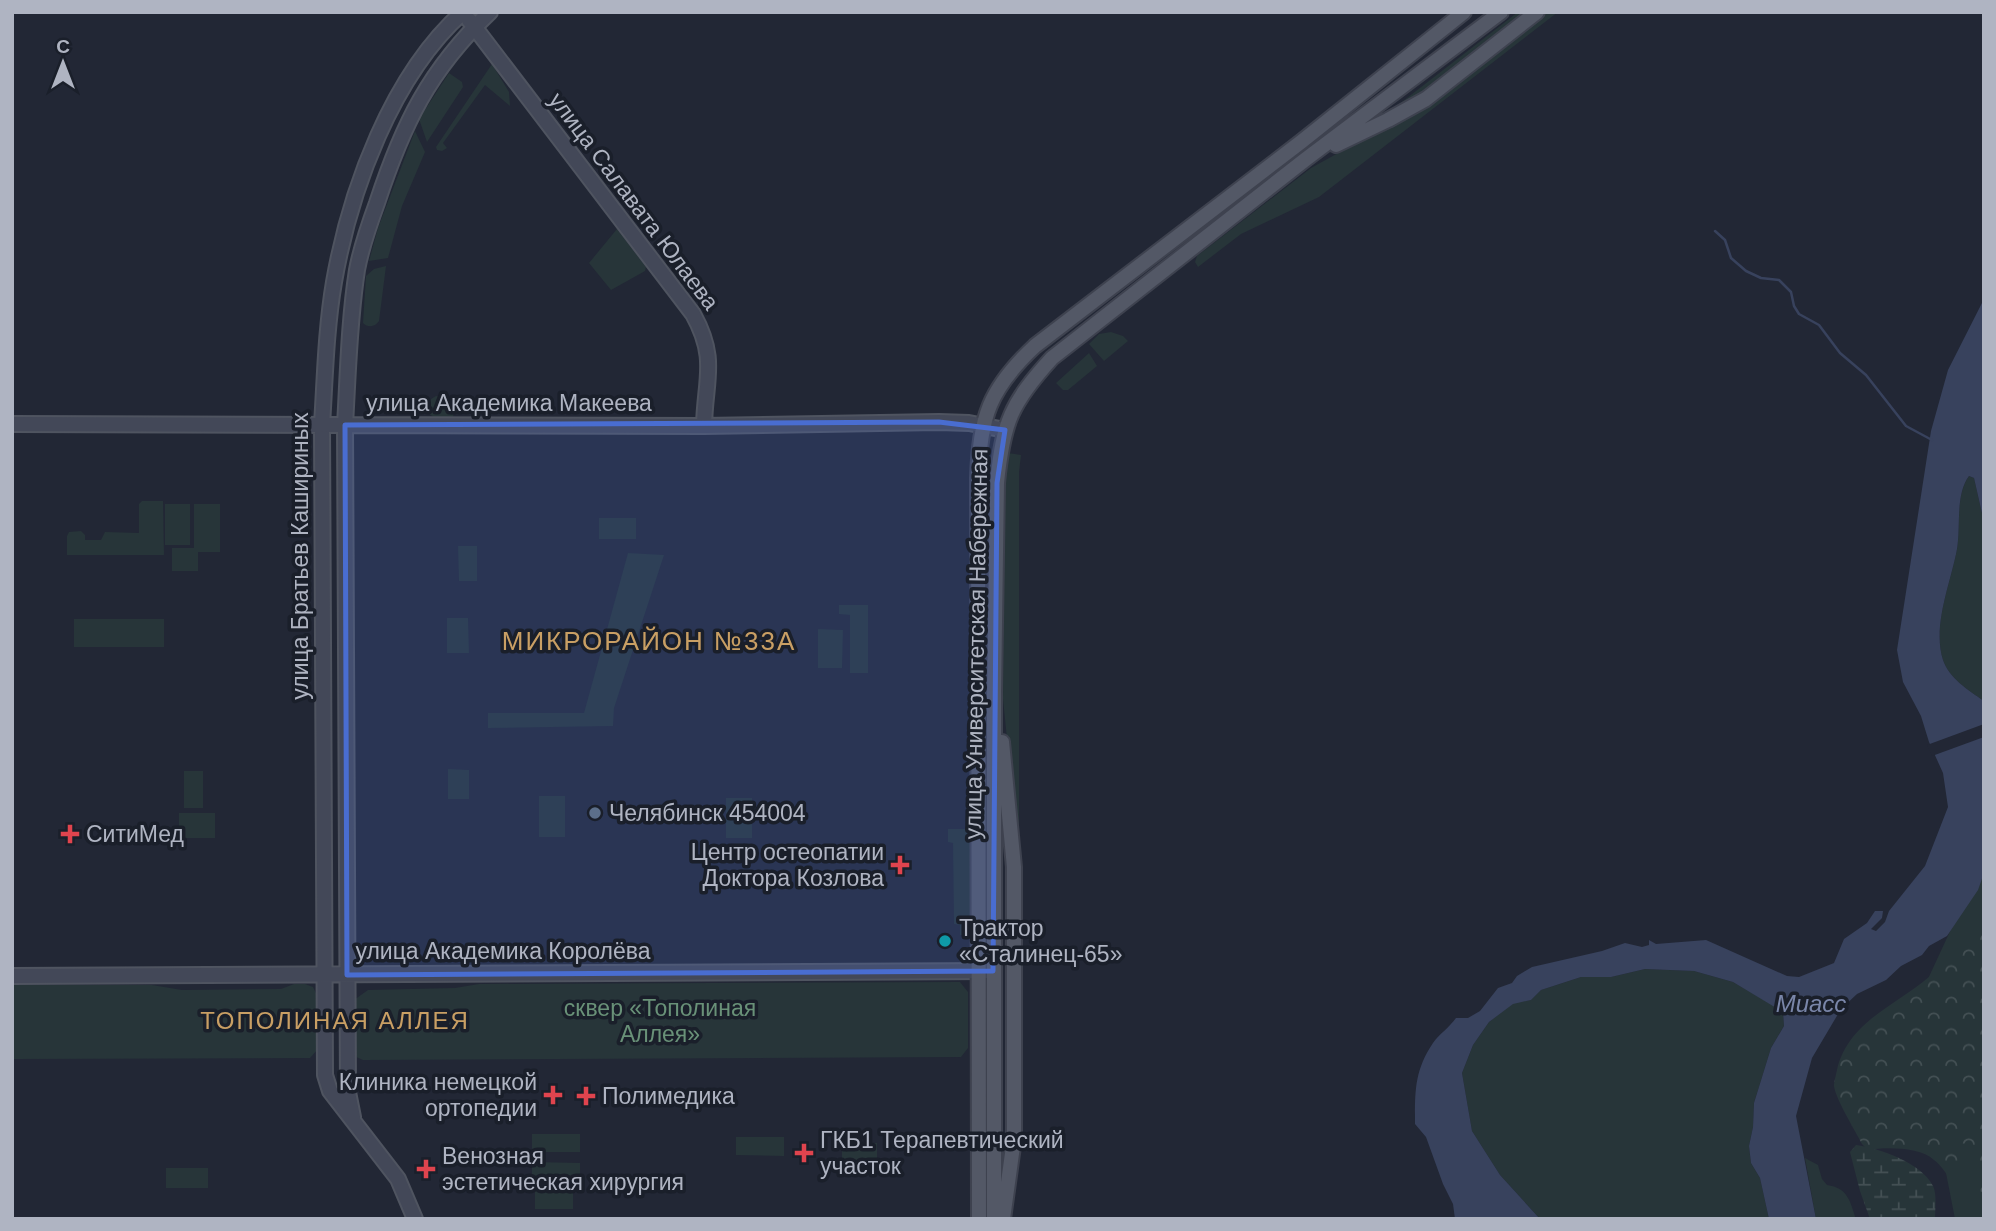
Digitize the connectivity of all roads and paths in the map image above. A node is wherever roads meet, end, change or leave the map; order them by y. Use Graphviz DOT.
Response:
graph roads {
  1 [pos="490,12"];
  2 [pos="1464,12"];
  3 [pos="1501,12"];
  4 [pos="1537,12"];
  5 [pos="459,14"];
  6 [pos="1452,18"];
  7 [pos="472,30"];
  8 [pos="1306,159"];
  9 [pos="12,424"];
  10 [pos="322,425"];
  11 [pos="345,425"];
  12 [pos="983,425"];
  13 [pos="704,426"];
  14 [pos="1005,430"];
  15 [pos="994,693"];
  16 [pos="978,971"];
  17 [pos="993,971"];
  18 [pos="323,975"];
  19 [pos="347,975"];
  20 [pos="12,976"];
  21 [pos="355,1125"];
  22 [pos="415,1219"];
  23 [pos="979,1219"];
  24 [pos="993,1219"];
  25 [pos="1003,1219"];
  1 -- 7 [label="street, улица Братьев Кашириных"];
  2 -- 6 [label="main road, улица Университетская Набережная"];
  3 -- 8 [label="main road, улица Университетская Набережная"];
  4 -- 8 [label="main road"];
  5 -- 7 [label="street, улица Салавата Юлаева"];
  5 -- 10 [label="street, улица Братьев Кашириных"];
  6 -- 12 [label="main road, улица Университетская Набережная"];
  7 -- 11 [label="street, улица Братьев Кашириных"];
  7 -- 13 [label="street, улица Салавата Юлаева"];
  8 -- 14 [label="main road, улица Университетская Набережная"];
  9 -- 10 [label="street, улица Академика Макеева"];
  10 -- 11 [label="street, улица Академика Макеева"];
  10 -- 18 [label="street, улица Братьев Кашириных"];
  11 -- 13 [label="street, улица Академика Макеева"];
  11 -- 19 [label="street, улица Братьев Кашириных"];
  12 -- 13 [label="street, улица Академика Макеева"];
  12 -- 14 [label="street, улица Академика Макеева"];
  12 -- 16 [label="main road, улица Университетская Набережная"];
  14 -- 15 [label="main road, улица Университетская Набережная"];
  15 -- 17 [label="main road, улица Университетская Набережная"];
  15 -- 25 [label="main road"];
  16 -- 17 [label="street, улица Академика Королёва"];
  16 -- 19 [label="street, улица Академика Королёва"];
  16 -- 23 [label="main road, улица Университетская Набережная"];
  17 -- 24 [label="main road, улица Университетская Набережная"];
  18 -- 19 [label="street, улица Академика Королёва"];
  18 -- 20 [label="street, улица Академика Королёва"];
  18 -- 21 [label="street, улица Братьев Кашириных"];
  19 -- 21 [label="street, улица Братьев Кашириных"];
  21 -- 22 [label="street, улица Братьев Кашириных"];
}
